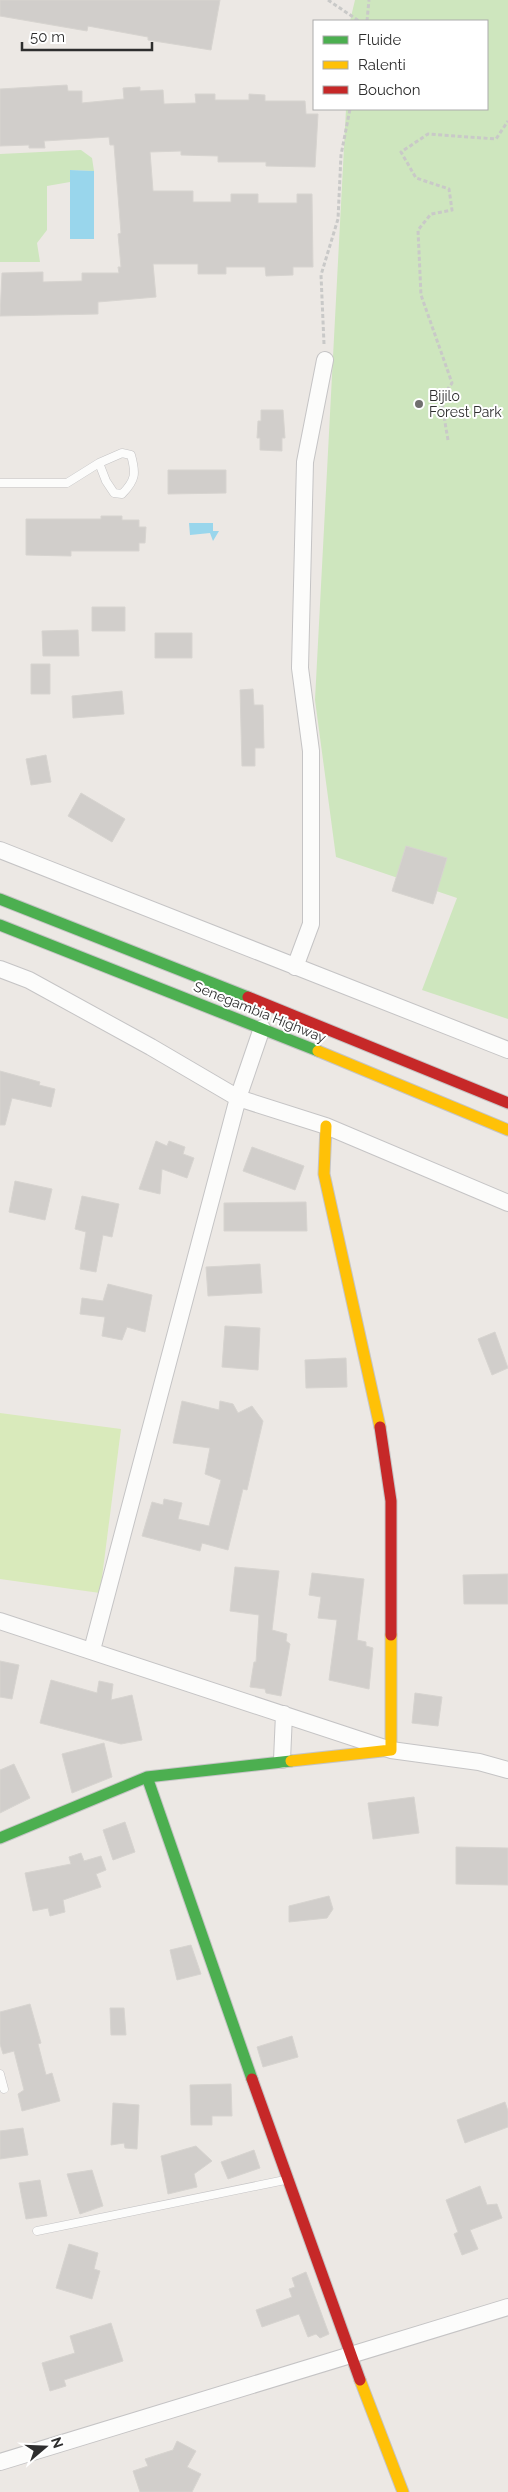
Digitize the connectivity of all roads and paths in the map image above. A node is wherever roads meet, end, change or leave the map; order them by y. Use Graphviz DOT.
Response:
graph roads {
  1 [pos="328,0"];
  2 [pos="369,0"];
  3 [pos="358,20"];
  4 [pos="367,20"];
  5 [pos="350,110"];
  6 [pos="508,121"];
  7 [pos="325,360"];
  8 [pos="448,440"];
  9 [pos="99,462"];
  10 [pos="0,483"];
  11 [pos="0,850"];
  12 [pos="0,898"];
  13 [pos="0,925"];
  14 [pos="296,966"];
  15 [pos="0,969"];
  16 [pos="262,1028"];
  17 [pos="508,1050"];
  18 [pos="238,1098"];
  19 [pos="508,1103"];
  20 [pos="326,1126"];
  21 [pos="508,1130"];
  22 [pos="508,1203"];
  23 [pos="0,1621"];
  24 [pos="92,1650"];
  25 [pos="284,1714"];
  26 [pos="391,1750"];
  27 [pos="282,1760"];
  28 [pos="508,1770"];
  29 [pos="148,1777"];
  30 [pos="0,1838"];
  31 [pos="0,2074"];
  32 [pos="4,2089"];
  33 [pos="287,2180"];
  34 [pos="38,2231"];
  35 [pos="508,2307"];
  36 [pos="350,2356"];
  37 [pos="0,2462"];
  38 [pos="403,2492"];
  1 -- 3 [label="path"];
  2 -- 4 [label="path"];
  5 -- 7 [label="path"];
  6 -- 8 [label="path"];
  7 -- 14 [label="street"];
  9 -- 9 [label="lane"];
  9 -- 10 [label="lane"];
  11 -- 14 [label="street"];
  12 -- 19 [label="street, Senegambia Highway"];
  13 -- 16 [label="street, Senegambia Highway"];
  14 -- 17 [label="street"];
  15 -- 18 [label="street"];
  16 -- 18 [label="street"];
  16 -- 21 [label="street, Senegambia Highway"];
  18 -- 20 [label="street"];
  18 -- 24 [label="street"];
  20 -- 22 [label="street"];
  20 -- 26 [label="street"];
  23 -- 24 [label="street"];
  24 -- 25 [label="street"];
  25 -- 26 [label="street"];
  25 -- 27 [label="street"];
  26 -- 27 [label="street"];
  26 -- 28 [label="street"];
  27 -- 29 [label="street"];
  29 -- 30 [label="street"];
  29 -- 33 [label="street"];
  31 -- 32 [label="lane"];
  33 -- 34 [label="lane"];
  33 -- 36 [label="street"];
  35 -- 36 [label="street"];
  36 -- 37 [label="street"];
  36 -- 38 [label="street"];
}
